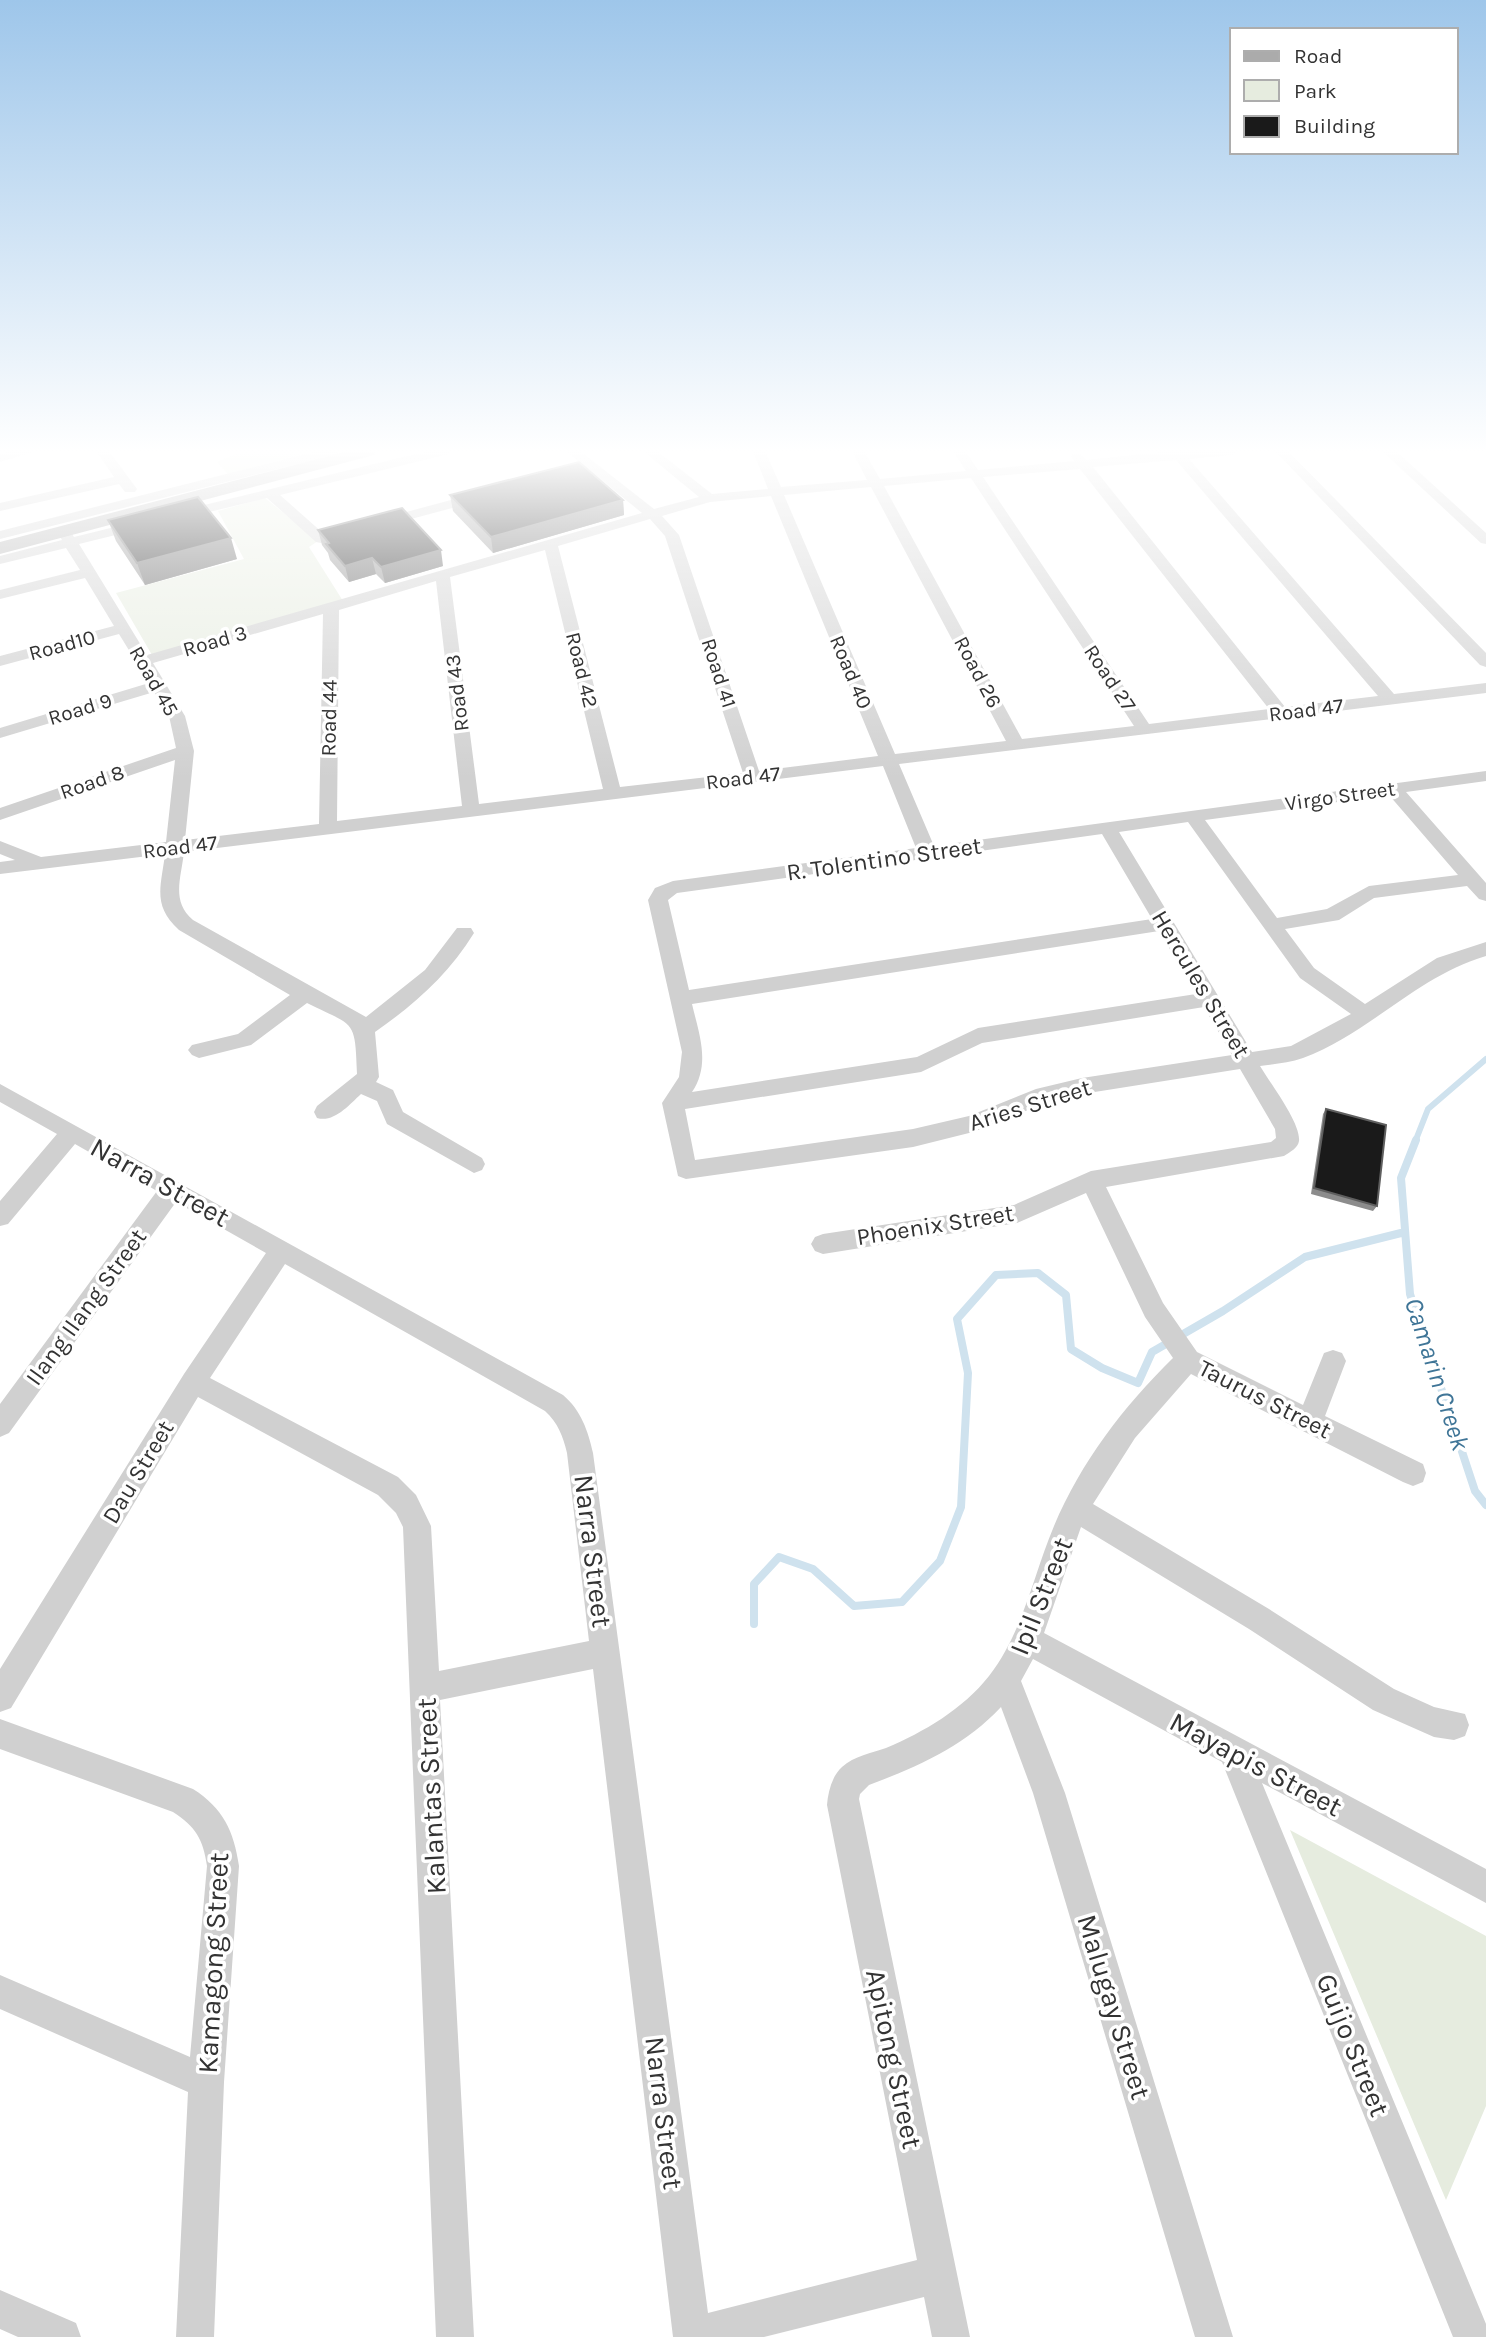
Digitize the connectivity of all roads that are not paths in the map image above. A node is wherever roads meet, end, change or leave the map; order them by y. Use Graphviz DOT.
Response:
graph roads {
  1 [pos="81,560"];
  2 [pos="499,560"];
  3 [pos="555,560"];
  4 [pos="681,560"];
  5 [pos="805,560"];
  6 [pos="917,560"];
  7 [pos="1031,560"];
  8 [pos="1160,560"];
  9 [pos="1269,560"];
  10 [pos="1387,560"];
  11 [pos="89,572"];
  12 [pos="443,576"];
  13 [pos="0,595"];
  14 [pos="331,607"];
  15 [pos="124,628"];
  16 [pos="144,661"];
  17 [pos="0,662"];
  18 [pos="1486,662"];
  19 [pos="160,685"];
  20 [pos="1486,688"];
  21 [pos="1390,700"];
  22 [pos="1281,713"];
  23 [pos="1145,730"];
  24 [pos="0,733"];
  25 [pos="1017,745"];
  26 [pos="185,751"];
  27 [pos="889,761"];
  28 [pos="753,777"];
  29 [pos="1484,778"];
  30 [pos="1393,788"];
  31 [pos="613,794"];
  32 [pos="471,811"];
  33 [pos="0,814"];
  34 [pos="1194,818"];
  35 [pos="328,828"];
  36 [pos="1108,828"];
  37 [pos="0,847"];
  38 [pos="174,847"];
  39 [pos="928,854"];
  40 [pos="39,863"];
  41 [pos="0,868"];
  42 [pos="1472,879"];
  43 [pos="1486,895"];
  44 [pos="1165,924"];
  45 [pos="1271,925"];
  46 [pos="464,933"];
  47 [pos="1486,949"];
  48 [pos="305,994"];
  49 [pos="681,998"];
  50 [pos="1210,999"];
  51 [pos="1364,1013"];
  52 [pos="364,1029"];
  53 [pos="199,1050"];
  54 [pos="1247,1061"];
  55 [pos="361,1085"];
  56 [pos="0,1093"];
  57 [pos="673,1104"];
  58 [pos="325,1112"];
  59 [pos="72,1132"];
  60 [pos="1288,1142"];
  61 [pos="474,1164"];
  62 [pos="1091,1180"];
  63 [pos="172,1189"];
  64 [pos="0,1217"];
  65 [pos="823,1244"];
  66 [pos="281,1250"];
  67 [pos="1188,1360"];
  68 [pos="1333,1361"];
  69 [pos="193,1382"];
  70 [pos="1310,1421"];
  71 [pos="0,1425"];
  72 [pos="1413,1473"];
  73 [pos="1076,1509"];
  74 [pos="1027,1640"];
  75 [pos="606,1652"];
  76 [pos="1006,1680"];
  77 [pos="426,1688"];
  78 [pos="0,1697"];
  79 [pos="1454,1725"];
  80 [pos="0,1734"];
  81 [pos="1234,1753"];
  82 [pos="847,1781"];
  83 [pos="1486,1887"];
  84 [pos="0,1992"];
  85 [pos="206,2082"];
  86 [pos="938,2274"];
  87 [pos="0,2309"];
  88 [pos="692,2336"];
  89 [pos="62,2337"];
  90 [pos="195,2337"];
  91 [pos="455,2337"];
  92 [pos="951,2337"];
  93 [pos="1214,2337"];
  94 [pos="1472,2337"];
  1 -- 11 [label="street, Road 45"];
  2 -- 12 [label="street, Road 3"];
  3 -- 31 [label="street, Road 42"];
  4 -- 28 [label="street, Road 41"];
  5 -- 27 [label="street, Road 40"];
  6 -- 25 [label="street, Road 26"];
  7 -- 23 [label="street, Road 27"];
  8 -- 22 [label="street"];
  9 -- 21 [label="street"];
  10 -- 18 [label="street"];
  11 -- 13 [label="street"];
  11 -- 15 [label="street, Road 45"];
  12 -- 14 [label="street, Road 3"];
  12 -- 32 [label="street, Road 43"];
  14 -- 16 [label="street, Road 3"];
  14 -- 35 [label="street, Road 44"];
  15 -- 16 [label="street, Road 45"];
  15 -- 17 [label="street, Road10"];
  16 -- 19 [label="street, Road 45"];
  19 -- 24 [label="street, Road 9"];
  19 -- 26 [label="street, Road 45"];
  20 -- 21 [label="street, Road 47"];
  21 -- 22 [label="street, Road 47"];
  22 -- 23 [label="street, Road 47"];
  23 -- 25 [label="street, Road 47"];
  25 -- 27 [label="street, Road 47"];
  26 -- 33 [label="street, Road 8"];
  26 -- 38 [label="street, Road 45"];
  27 -- 28 [label="street, Road 47"];
  27 -- 39 [label="street, Road 40"];
  28 -- 31 [label="street, Road 47"];
  29 -- 30 [label="street, Virgo Street"];
  30 -- 34 [label="street, Virgo Street"];
  30 -- 42 [label="street"];
  31 -- 32 [label="street, Road 47"];
  32 -- 35 [label="street, Road 47"];
  34 -- 36 [label="street, Virgo Street"];
  34 -- 45 [label="street"];
  35 -- 38 [label="street, Road 47"];
  36 -- 39 [label="street, R. Tolentino Street"];
  36 -- 44 [label="street, Hercules Street"];
  37 -- 40 [label="street"];
  38 -- 40 [label="street, Road 47"];
  38 -- 48 [label="street"];
  39 -- 49 [label="street, R. Tolentino Street"];
  40 -- 41 [label="street, Road 47"];
  42 -- 43 [label="street"];
  42 -- 45 [label="street"];
  44 -- 49 [label="street"];
  44 -- 50 [label="street, Hercules Street"];
  45 -- 51 [label="street"];
  46 -- 52 [label="street"];
  47 -- 51 [label="street, Aries Street"];
  48 -- 52 [label="street"];
  48 -- 53 [label="street"];
  49 -- 57 [label="street"];
  50 -- 54 [label="street, Hercules Street"];
  50 -- 57 [label="street"];
  51 -- 54 [label="street, Aries Street"];
  52 -- 55 [label="street"];
  54 -- 57 [label="street, Aries Street"];
  54 -- 60 [label="street, Hercules Street"];
  55 -- 58 [label="street"];
  55 -- 61 [label="street"];
  56 -- 59 [label="street, Narra Street"];
  59 -- 63 [label="street, Narra Street"];
  59 -- 64 [label="street"];
  60 -- 62 [label="street, Phoenix Street"];
  62 -- 65 [label="street, Phoenix Street"];
  62 -- 67 [label="street, Taurus Street"];
  63 -- 66 [label="street, Narra Street"];
  63 -- 71 [label="street, Ilang Ilang Street"];
  66 -- 69 [label="street, Dau Street"];
  66 -- 75 [label="street, Narra Street"];
  67 -- 70 [label="street, Taurus Street"];
  67 -- 73 [label="street, Ipil Street"];
  68 -- 70 [label="street"];
  69 -- 77 [label="street, Kalantas Street"];
  69 -- 78 [label="street, Dau Street"];
  70 -- 72 [label="street, Taurus Street"];
  73 -- 74 [label="street, Ipil Street"];
  73 -- 79 [label="street"];
  74 -- 76 [label="street, Ipil Street"];
  74 -- 81 [label="street, Mayapis Street"];
  75 -- 77 [label="street"];
  75 -- 88 [label="street, Narra Street"];
  76 -- 82 [label="street, Ipil Street"];
  76 -- 93 [label="street, Malugay Street"];
  77 -- 91 [label="street, Kalantas Street"];
  80 -- 85 [label="street, Kamagong Street"];
  81 -- 83 [label="street, Mayapis Street"];
  81 -- 94 [label="street, Guijo Street"];
  82 -- 86 [label="street, Apitong Street"];
  84 -- 85 [label="street"];
  85 -- 90 [label="street, Kamagong Street"];
  86 -- 88 [label="street"];
  86 -- 92 [label="street, Apitong Street"];
  87 -- 89 [label="street"];
}
